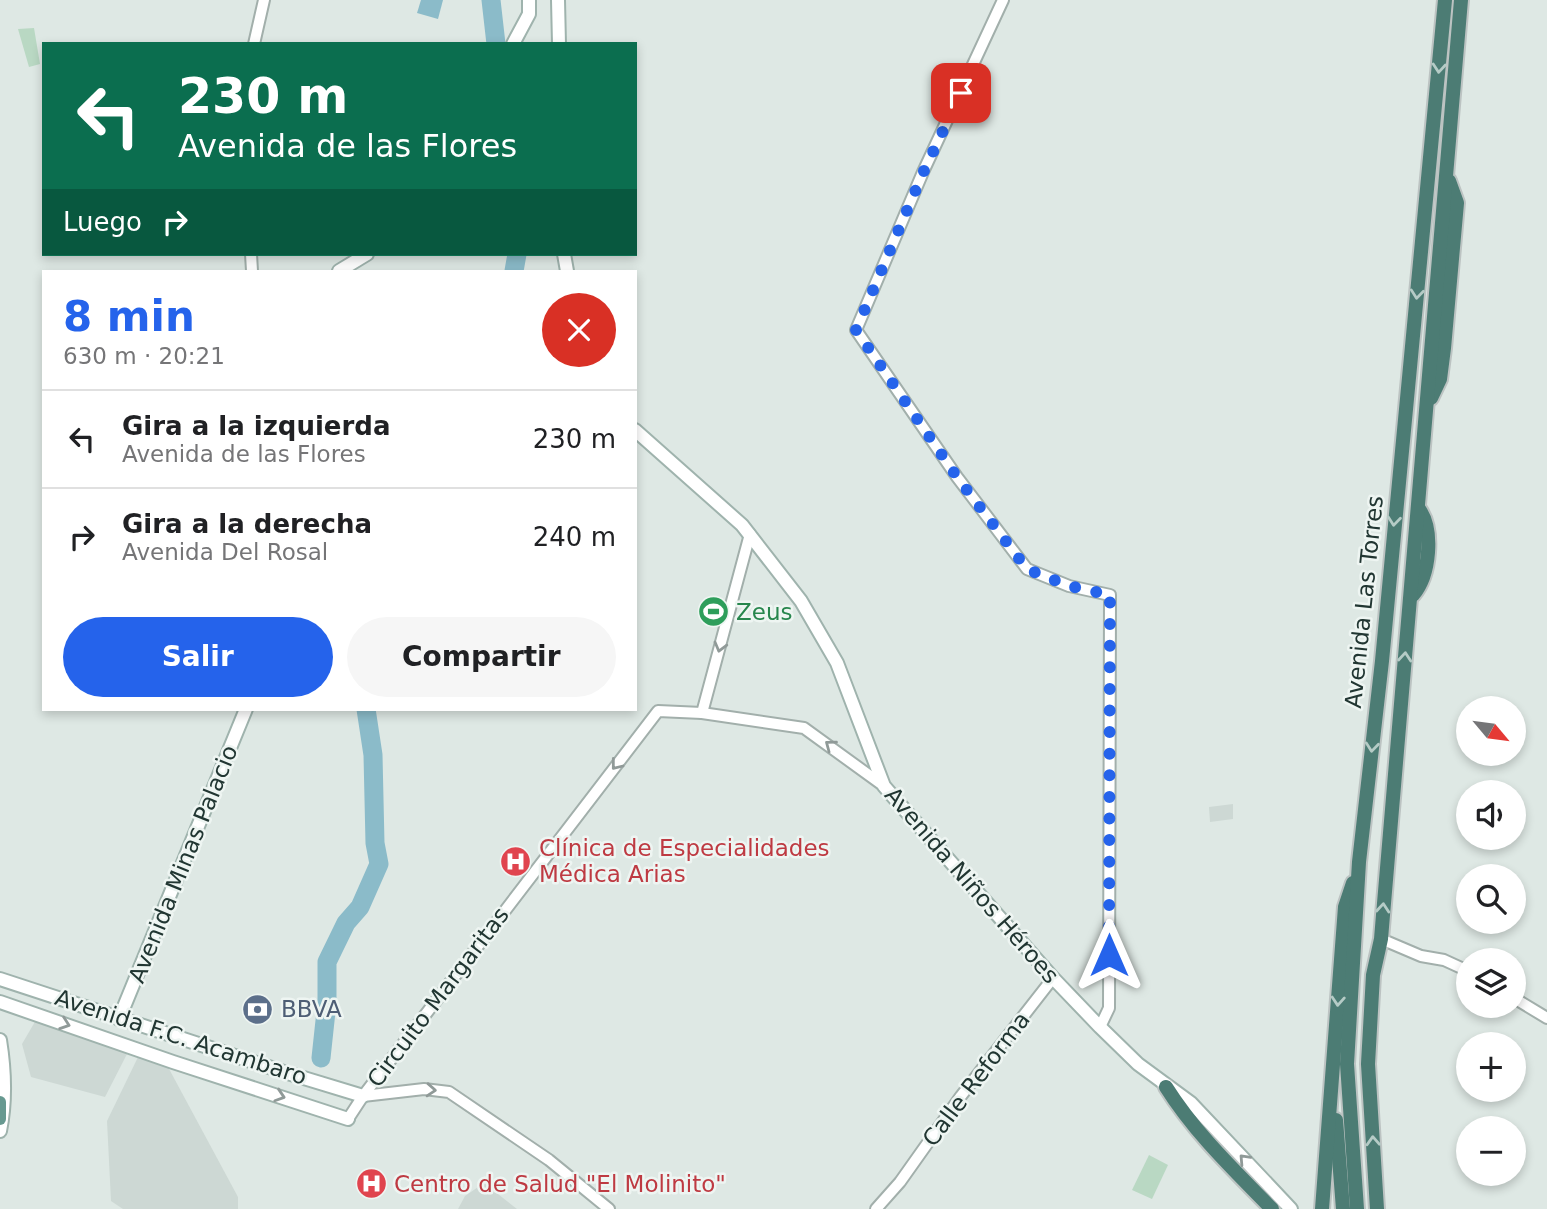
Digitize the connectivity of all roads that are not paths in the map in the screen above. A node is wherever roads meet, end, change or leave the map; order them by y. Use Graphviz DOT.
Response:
graph roads {
  1 [pos="264,0"];
  2 [pos="529,0"];
  3 [pos="558,0"];
  4 [pos="1003,0"];
  5 [pos="1445,0"];
  6 [pos="1461,0"];
  7 [pos="254,42"];
  8 [pos="514,42"];
  9 [pos="559,42"];
  10 [pos="364,256"];
  11 [pos="341,270"];
  12 [pos="637,432"];
  13 [pos="750,534"];
  14 [pos="245,711"];
  15 [pos="702,713"];
  16 [pos="884,786"];
  17 [pos="1359,862"];
  18 [pos="1381,939"];
  19 [pos="1456,966"];
  20 [pos="1053,978"];
  21 [pos="0,979"];
  22 [pos="0,1002"];
  23 [pos="1526,1005"];
  24 [pos="1547,1018"];
  25 [pos="119,1019"];
  26 [pos="1100,1027"];
  27 [pos="0,1040"];
  28 [pos="1333,1074"];
  29 [pos="1166,1087"];
  30 [pos="363,1096"];
  31 [pos="0,1102"];
  32 [pos="0,1119"];
  33 [pos="348,1119"];
  34 [pos="0,1131"];
  35 [pos="609,1209"];
  36 [pos="876,1209"];
  37 [pos="1272,1209"];
  38 [pos="1291,1209"];
  39 [pos="1322,1209"];
  40 [pos="1343,1209"];
  41 [pos="1357,1209"];
  42 [pos="1377,1209"];
  1 -- 7 [label="street"];
  2 -- 8 [label="main road"];
  3 -- 9 [label="main road"];
  4 -- 26 [label="street"];
  5 -- 17 [label="highway, Avenida Las Torres, one-way"];
  18 -- 6 [label="highway, Avenida Las Torres, one-way"];
  10 -- 11 [label="main road"];
  12 -- 13 [label="main road, Avenida Niños Héroes"];
  13 -- 15 [label="street, one-way"];
  13 -- 16 [label="main road, Avenida Niños Héroes"];
  14 -- 25 [label="main road, Avenida Minas Palacio"];
  16 -- 15 [label="street, one-way"];
  15 -- 30 [label="street, Circuito Margaritas, one-way"];
  16 -- 20 [label="main road, Avenida Niños Héroes"];
  17 -- 28 [label="highway, one-way"];
  17 -- 41 [label="highway, Avenida Las Torres"];
  18 -- 19 [label="street"];
  42 -- 18 [label="highway, Avenida Las Torres, one-way"];
  20 -- 26 [label="main road, Avenida Niños Héroes"];
  20 -- 36 [label="street, Calle Reforma"];
  21 -- 25 [label="main road, Avenida F.C. Acambaro"];
  22 -- 33 [label="main road, Avenida F.C. Acambaro, one-way"];
  23 -- 24 [label="street"];
  25 -- 30 [label="main road, Avenida F.C. Acambaro"];
  26 -- 29 [label="main road, Avenida Niños Héroes"];
  27 -- 34 [label="main road"];
  28 -- 39 [label="highway"];
  28 -- 40 [label="highway"];
  29 -- 37 [label="highway"];
  38 -- 29 [label="main road, Avenida Niños Héroes, one-way"];
  30 -- 33 [label="street, Circuito Margaritas"];
  30 -- 35 [label="street, one-way"];
  31 -- 32 [label="main road"];
}
